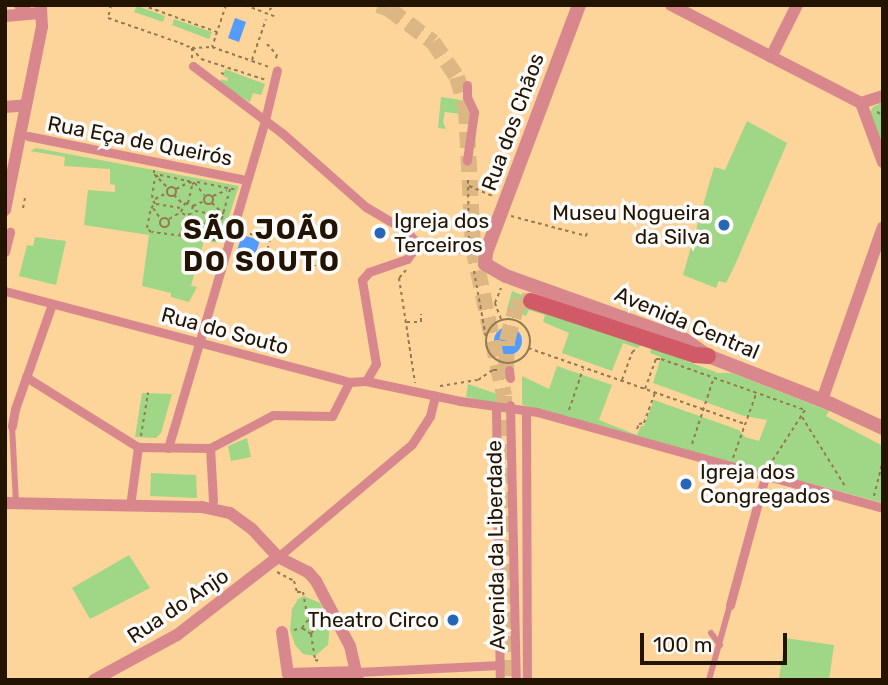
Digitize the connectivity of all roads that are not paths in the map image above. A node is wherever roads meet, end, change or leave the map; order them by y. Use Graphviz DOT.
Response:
graph roads {
  1 [pos="18,5"];
  2 [pos="26,5"];
  3 [pos="579,5"];
  4 [pos="671,5"];
  5 [pos="797,5"];
  6 [pos="40,9"];
  7 [pos="5,16"];
  8 [pos="771,57"];
  9 [pos="192,66"];
  10 [pos="275,69"];
  11 [pos="467,85"];
  12 [pos="883,96"];
  13 [pos="861,103"];
  14 [pos="26,105"];
  15 [pos="5,107"];
  16 [pos="264,124"];
  17 [pos="28,136"];
  18 [pos="467,160"];
  19 [pos="883,162"];
  20 [pos="246,180"];
  21 [pos="5,210"];
  22 [pos="883,227"];
  23 [pos="10,232"];
  24 [pos="418,244"];
  25 [pos="470,250"];
  26 [pos="5,252"];
  27 [pos="486,253"];
  28 [pos="5,291"];
  29 [pos="531,301"];
  30 [pos="52,304"];
  31 [pos="198,342"];
  32 [pos="708,356"];
  33 [pos="26,377"];
  34 [pos="366,381"];
  35 [pos="351,382"];
  36 [pos="435,396"];
  37 [pos="822,400"];
  38 [pos="496,407"];
  39 [pos="510,407"];
  40 [pos="526,411"];
  41 [pos="10,428"];
  42 [pos="883,428"];
  43 [pos="141,448"];
  44 [pos="207,448"];
  45 [pos="168,449"];
  46 [pos="497,452"];
  47 [pos="511,453"];
  48 [pos="525,453"];
  49 [pos="765,477"];
  50 [pos="497,484"];
  51 [pos="512,485"];
  52 [pos="525,485"];
  53 [pos="213,500"];
  54 [pos="11,503"];
  55 [pos="130,506"];
  56 [pos="883,508"];
  57 [pos="526,518"];
  58 [pos="498,519"];
  59 [pos="513,519"];
  60 [pos="526,551"];
  61 [pos="498,552"];
  62 [pos="513,552"];
  63 [pos="278,557"];
  64 [pos="499,585"];
  65 [pos="526,585"];
  66 [pos="514,586"];
  67 [pos="730,605"];
  68 [pos="499,619"];
  69 [pos="527,619"];
  70 [pos="514,620"];
  71 [pos="286,631"];
  72 [pos="711,633"];
  73 [pos="720,645"];
  74 [pos="515,656"];
  75 [pos="527,656"];
  76 [pos="500,661"];
  77 [pos="358,676"];
  78 [pos="287,677"];
  79 [pos="94,680"];
  80 [pos="500,680"];
  81 [pos="516,680"];
  82 [pos="527,680"];
  83 [pos="709,680"];
  1 -- 2 [label="street"];
  3 -- 27 [label="street, Rua dos Chãos"];
  4 -- 8 [label="street"];
  5 -- 8 [label="street"];
  6 -- 7 [label="street"];
  6 -- 14 [label="street"];
  8 -- 13 [label="street"];
  9 -- 16 [label="street"];
  10 -- 16 [label="street"];
  11 -- 18 [label="street"];
  12 -- 13 [label="street"];
  13 -- 19 [label="street"];
  14 -- 15 [label="street"];
  14 -- 21 [label="street"];
  16 -- 20 [label="street"];
  16 -- 24 [label="street"];
  17 -- 20 [label="street, Rua Eça de Queirós"];
  20 -- 31 [label="street"];
  22 -- 37 [label="street"];
  23 -- 26 [label="street"];
  24 -- 25 [label="street"];
  24 -- 34 [label="street"];
  27 -- 32 [label="street, Avenida Central"];
  28 -- 30 [label="street, Rua do Souto"];
  29 -- 32 [label="main road"];
  30 -- 31 [label="street, Rua do Souto"];
  30 -- 33 [label="street"];
  31 -- 35 [label="street, Rua do Souto"];
  31 -- 45 [label="street"];
  32 -- 37 [label="street, Avenida Central"];
  33 -- 41 [label="street"];
  33 -- 43 [label="street"];
  34 -- 35 [label="street"];
  34 -- 36 [label="street"];
  35 -- 44 [label="street"];
  36 -- 38 [label="street"];
  36 -- 63 [label="street"];
  37 -- 42 [label="street, Avenida Central"];
  38 -- 39 [label="street"];
  38 -- 46 [label="street"];
  39 -- 40 [label="street"];
  39 -- 47 [label="street, Avenida da Liberdade"];
  40 -- 48 [label="street"];
  40 -- 49 [label="street"];
  41 -- 54 [label="lane"];
  43 -- 45 [label="street"];
  43 -- 55 [label="street"];
  44 -- 45 [label="street"];
  44 -- 53 [label="street"];
  46 -- 47 [label="street"];
  46 -- 50 [label="street"];
  47 -- 48 [label="street"];
  47 -- 51 [label="street, Avenida da Liberdade"];
  48 -- 52 [label="street"];
  49 -- 56 [label="street"];
  49 -- 67 [label="street"];
  50 -- 51 [label="street"];
  50 -- 58 [label="street"];
  51 -- 52 [label="street"];
  51 -- 59 [label="street, Avenida da Liberdade"];
  52 -- 57 [label="street"];
  54 -- 55 [label="street"];
  55 -- 63 [label="street"];
  57 -- 59 [label="street"];
  57 -- 60 [label="street"];
  58 -- 59 [label="street"];
  58 -- 61 [label="street"];
  59 -- 62 [label="street, Avenida da Liberdade"];
  60 -- 62 [label="street"];
  60 -- 65 [label="street"];
  61 -- 62 [label="street"];
  61 -- 64 [label="street"];
  62 -- 66 [label="street, Avenida da Liberdade"];
  63 -- 77 [label="street"];
  63 -- 79 [label="street, Rua do Anjo"];
  64 -- 66 [label="street"];
  64 -- 68 [label="street"];
  65 -- 66 [label="street"];
  65 -- 69 [label="street"];
  66 -- 70 [label="street, Avenida da Liberdade"];
  67 -- 73 [label="lane"];
  68 -- 70 [label="street"];
  68 -- 76 [label="street"];
  69 -- 70 [label="street"];
  69 -- 75 [label="street"];
  70 -- 74 [label="street, Avenida da Liberdade"];
  71 -- 78 [label="street"];
  72 -- 73 [label="lane"];
  73 -- 83 [label="lane"];
  74 -- 75 [label="street"];
  74 -- 76 [label="street"];
  74 -- 81 [label="street, Avenida da Liberdade"];
  75 -- 82 [label="street"];
  76 -- 77 [label="street"];
  76 -- 80 [label="street"];
  77 -- 78 [label="street"];
}
